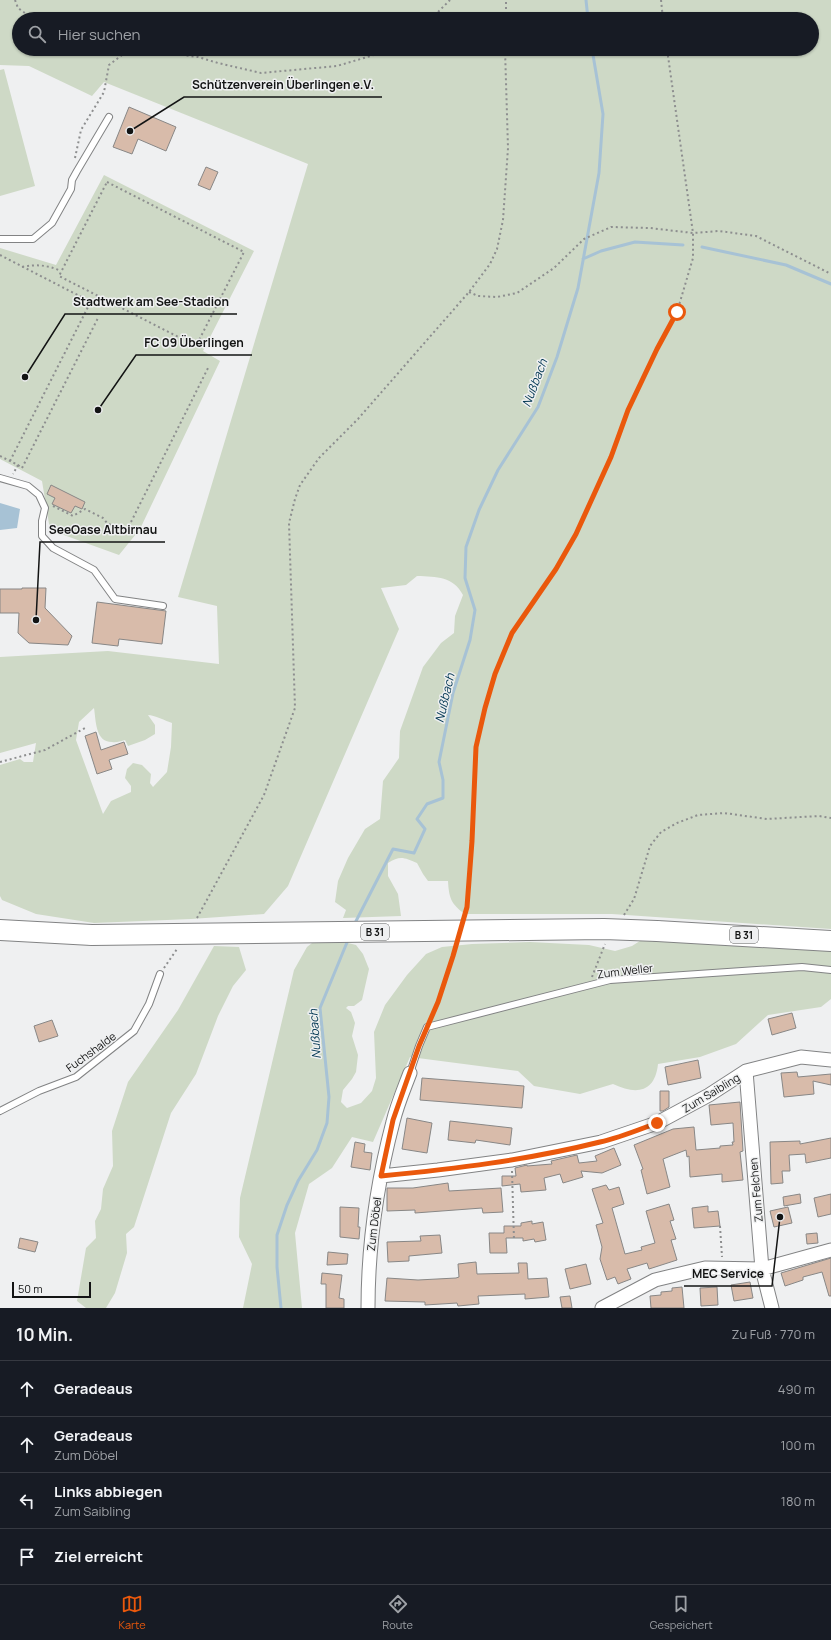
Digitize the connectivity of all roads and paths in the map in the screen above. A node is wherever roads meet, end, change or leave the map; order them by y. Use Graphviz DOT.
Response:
graph roads {
  1 [pos="15,0"];
  2 [pos="450,0"];
  3 [pos="506,0"];
  4 [pos="661,0"];
  5 [pos="23,12"];
  6 [pos="438,12"];
  7 [pos="506,12"];
  8 [pos="662,12"];
  9 [pos="121,56"];
  10 [pos="190,56"];
  11 [pos="371,56"];
  12 [pos="505,56"];
  13 [pos="668,56"];
  14 [pos="109,117"];
  15 [pos="72,180"];
  16 [pos="692,233"];
  17 [pos="0,239"];
  18 [pos="0,255"];
  19 [pos="22,267"];
  20 [pos="61,272"];
  21 [pos="831,274"];
  22 [pos="469,292"];
  23 [pos="101,298"];
  24 [pos="88,307"];
  25 [pos="98,318"];
  26 [pos="208,368"];
  27 [pos="0,456"];
  28 [pos="10,461"];
  29 [pos="18,465"];
  30 [pos="0,478"];
  31 [pos="9,480"];
  32 [pos="41,500"];
  33 [pos="163,606"];
  34 [pos="85,728"];
  35 [pos="0,762"];
  36 [pos="831,818"];
  37 [pos="634,899"];
  38 [pos="204,908"];
  39 [pos="463,921"];
  40 [pos="0,930"];
  41 [pos="831,941"];
  42 [pos="457,942"];
  43 [pos="604,946"];
  44 [pos="831,970"];
  45 [pos="160,974"];
  46 [pos="589,985"];
  47 [pos="427,1027"];
  48 [pos="831,1060"];
  49 [pos="746,1071"];
  50 [pos="410,1073"];
  51 [pos="0,1110"];
  52 [pos="512,1160"];
  53 [pos="381,1176"];
  54 [pos="720,1226"];
  55 [pos="514,1240"];
  56 [pos="831,1250"];
  57 [pos="723,1263"];
  58 [pos="762,1269"];
  59 [pos="368,1308"];
  60 [pos="602,1308"];
  61 [pos="772,1308"];
  1 -- 5 [label="path"];
  2 -- 6 [label="path"];
  3 -- 7 [label="path"];
  4 -- 8 [label="path"];
  9 -- 15 [label="path"];
  10 -- 11 [label="path"];
  12 -- 22 [label="path"];
  13 -- 16 [label="path"];
  14 -- 15 [label="lane"];
  15 -- 17 [label="lane"];
  16 -- 21 [label="path"];
  16 -- 22 [label="path"];
  16 -- 39 [label="path"];
  18 -- 19 [label="path"];
  19 -- 20 [label="path"];
  19 -- 23 [label="path"];
  20 -- 23 [label="path"];
  20 -- 23 [label="path"];
  22 -- 38 [label="path"];
  24 -- 28 [label="path"];
  25 -- 29 [label="path"];
  26 -- 32 [label="path"];
  27 -- 28 [label="path"];
  28 -- 29 [label="path"];
  29 -- 31 [label="path"];
  30 -- 31 [label="lane"];
  31 -- 32 [label="lane"];
  32 -- 33 [label="lane"];
  34 -- 35 [label="path"];
  36 -- 37 [label="path"];
  40 -- 41 [label="main road, B 31, bridge"];
  42 -- 47 [label="path"];
  43 -- 46 [label="path"];
  44 -- 46 [label="lane, Zum Weller"];
  45 -- 51 [label="lane, Fuchshalde"];
  46 -- 47 [label="lane, Zum Weller"];
  47 -- 50 [label="lane, Zum Döbel"];
  48 -- 49 [label="street, Zum Saibling"];
  49 -- 52 [label="street, Zum Saibling"];
  49 -- 58 [label="street, Zum Felchen"];
  50 -- 53 [label="street, Zum Döbel"];
  52 -- 53 [label="street, Zum Saibling"];
  52 -- 55 [label="path"];
  53 -- 59 [label="street, Zum Döbel"];
  54 -- 57 [label="path"];
  56 -- 58 [label="street"];
  58 -- 60 [label="street"];
  58 -- 61 [label="street, Zum Felchen"];
}
